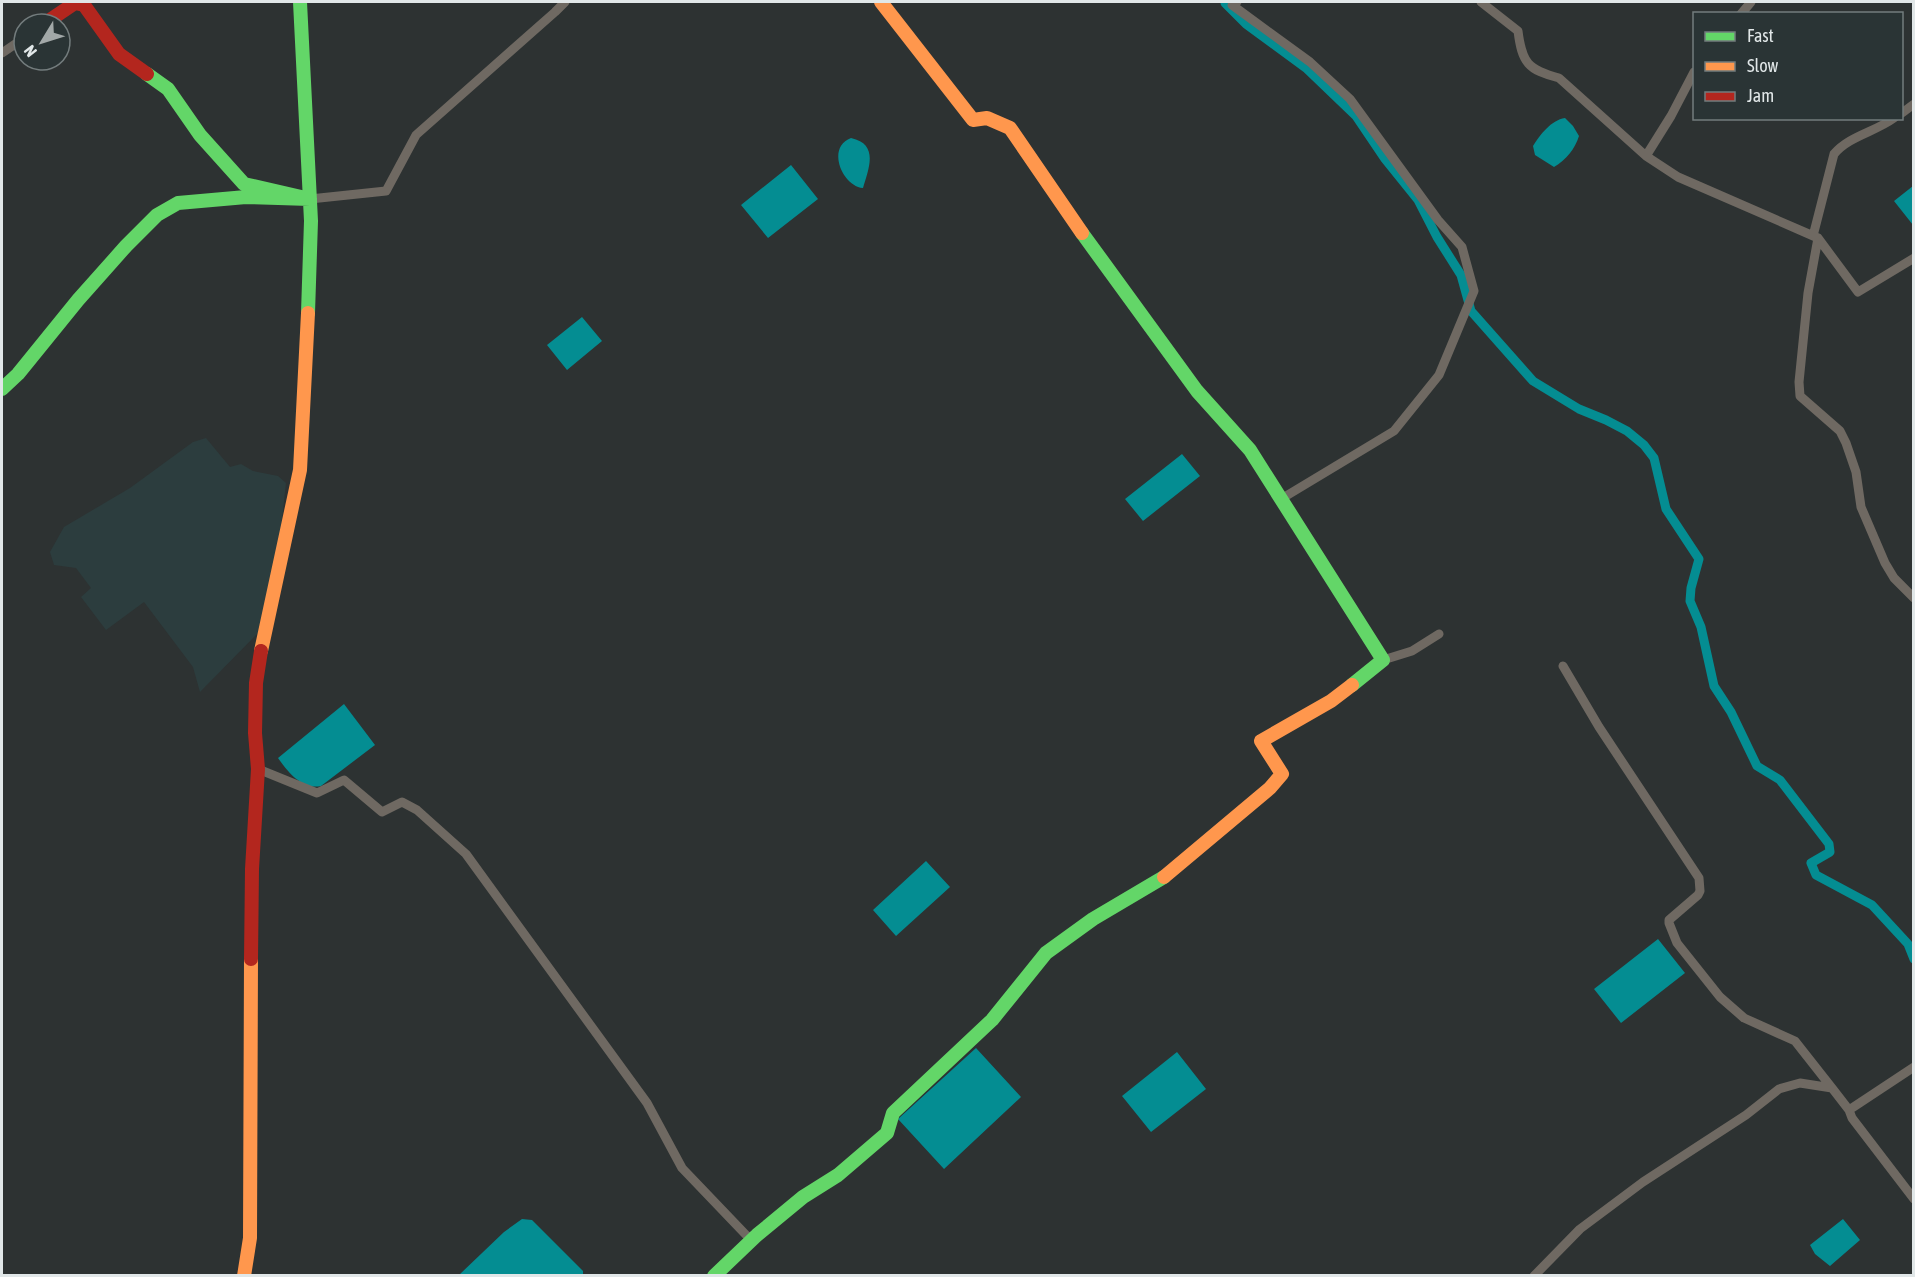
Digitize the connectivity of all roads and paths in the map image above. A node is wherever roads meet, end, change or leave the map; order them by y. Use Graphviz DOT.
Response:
graph roads {
  1 [pos="300,2"];
  2 [pos="565,2"];
  3 [pos="881,2"];
  4 [pos="1237,2"];
  5 [pos="1481,2"];
  6 [pos="62,12"];
  7 [pos="1693,76"];
  8 [pos="1891,120"];
  9 [pos="1646,156"];
  10 [pos="310,200"];
  11 [pos="1816,237"];
  12 [pos="1914,258"];
  13 [pos="2,390"];
  14 [pos="1281,499"];
  15 [pos="1914,598"];
  16 [pos="1439,633"];
  17 [pos="1383,660"];
  18 [pos="1563,666"];
  19 [pos="258,769"];
  20 [pos="1914,1067"];
  21 [pos="1832,1088"];
  22 [pos="1849,1110"];
  23 [pos="1914,1199"];
  24 [pos="757,1235"];
  25 [pos="244,1275"];
  26 [pos="714,1275"];
  27 [pos="1534,1275"];
  1 -- 10 [label="street"];
  2 -- 10 [label="street"];
  3 -- 14 [label="street"];
  4 -- 14 [label="street"];
  5 -- 9 [label="street"];
  6 -- 10 [label="street"];
  7 -- 9 [label="street"];
  8 -- 11 [label="street"];
  9 -- 11 [label="street"];
  10 -- 13 [label="street"];
  10 -- 19 [label="street"];
  11 -- 12 [label="street"];
  11 -- 15 [label="street"];
  14 -- 17 [label="street"];
  16 -- 17 [label="street"];
  17 -- 24 [label="street"];
  18 -- 21 [label="street"];
  19 -- 24 [label="street"];
  19 -- 25 [label="street"];
  20 -- 22 [label="street"];
  21 -- 22 [label="street"];
  21 -- 27 [label="street"];
  22 -- 23 [label="street"];
  24 -- 26 [label="street"];
}
